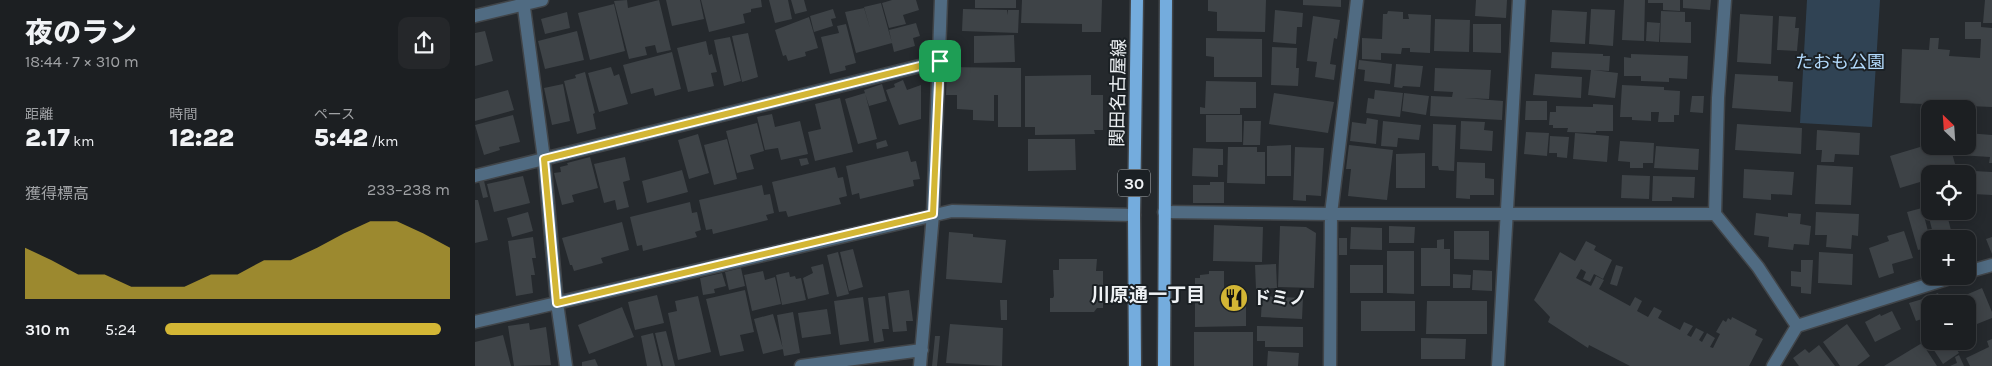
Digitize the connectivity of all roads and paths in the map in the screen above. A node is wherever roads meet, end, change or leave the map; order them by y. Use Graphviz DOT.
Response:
graph roads {
  1 [pos="542,0"];
  2 [pos="941,0"];
  3 [pos="1137,0"];
  4 [pos="1166,0"];
  5 [pos="1357,0"];
  6 [pos="1519,0"];
  7 [pos="1725,0"];
  8 [pos="523,2"];
  9 [pos="475,16"];
  10 [pos="940,61"];
  11 [pos="544,159"];
  12 [pos="475,176"];
  13 [pos="1164,212"];
  14 [pos="1507,213"];
  15 [pos="933,214"];
  16 [pos="1134,214"];
  17 [pos="1331,214"];
  18 [pos="1715,214"];
  19 [pos="1992,265"];
  20 [pos="1976,269"];
  21 [pos="1927,285"];
  22 [pos="557,303"];
  23 [pos="475,322"];
  24 [pos="1797,326"];
  25 [pos="922,350"];
  26 [pos="566,366"];
  27 [pos="801,366"];
  28 [pos="921,366"];
  29 [pos="1135,366"];
  30 [pos="1164,366"];
  31 [pos="1330,366"];
  32 [pos="1498,366"];
  33 [pos="1773,366"];
  1 -- 8 [label="street"];
  2 -- 10 [label="street"];
  3 -- 16 [label="main road, 関田名古屋線 / 30"];
  4 -- 13 [label="main road, 30"];
  5 -- 17 [label="street"];
  6 -- 14 [label="street"];
  7 -- 18 [label="street"];
  8 -- 9 [label="street"];
  8 -- 11 [label="street"];
  10 -- 11 [label="street"];
  10 -- 15 [label="street"];
  11 -- 12 [label="street"];
  11 -- 22 [label="street"];
  13 -- 17 [label="street"];
  13 -- 30 [label="main road, 30"];
  14 -- 17 [label="street"];
  14 -- 18 [label="street"];
  14 -- 32 [label="street"];
  15 -- 16 [label="street"];
  15 -- 22 [label="street"];
  15 -- 25 [label="street"];
  16 -- 29 [label="main road, 関田名古屋線 / 30"];
  17 -- 31 [label="street"];
  18 -- 24 [label="street"];
  19 -- 20 [label="street"];
  21 -- 24 [label="street"];
  22 -- 23 [label="street"];
  22 -- 26 [label="street"];
  24 -- 33 [label="street"];
  25 -- 27 [label="street"];
  25 -- 28 [label="street"];
}
